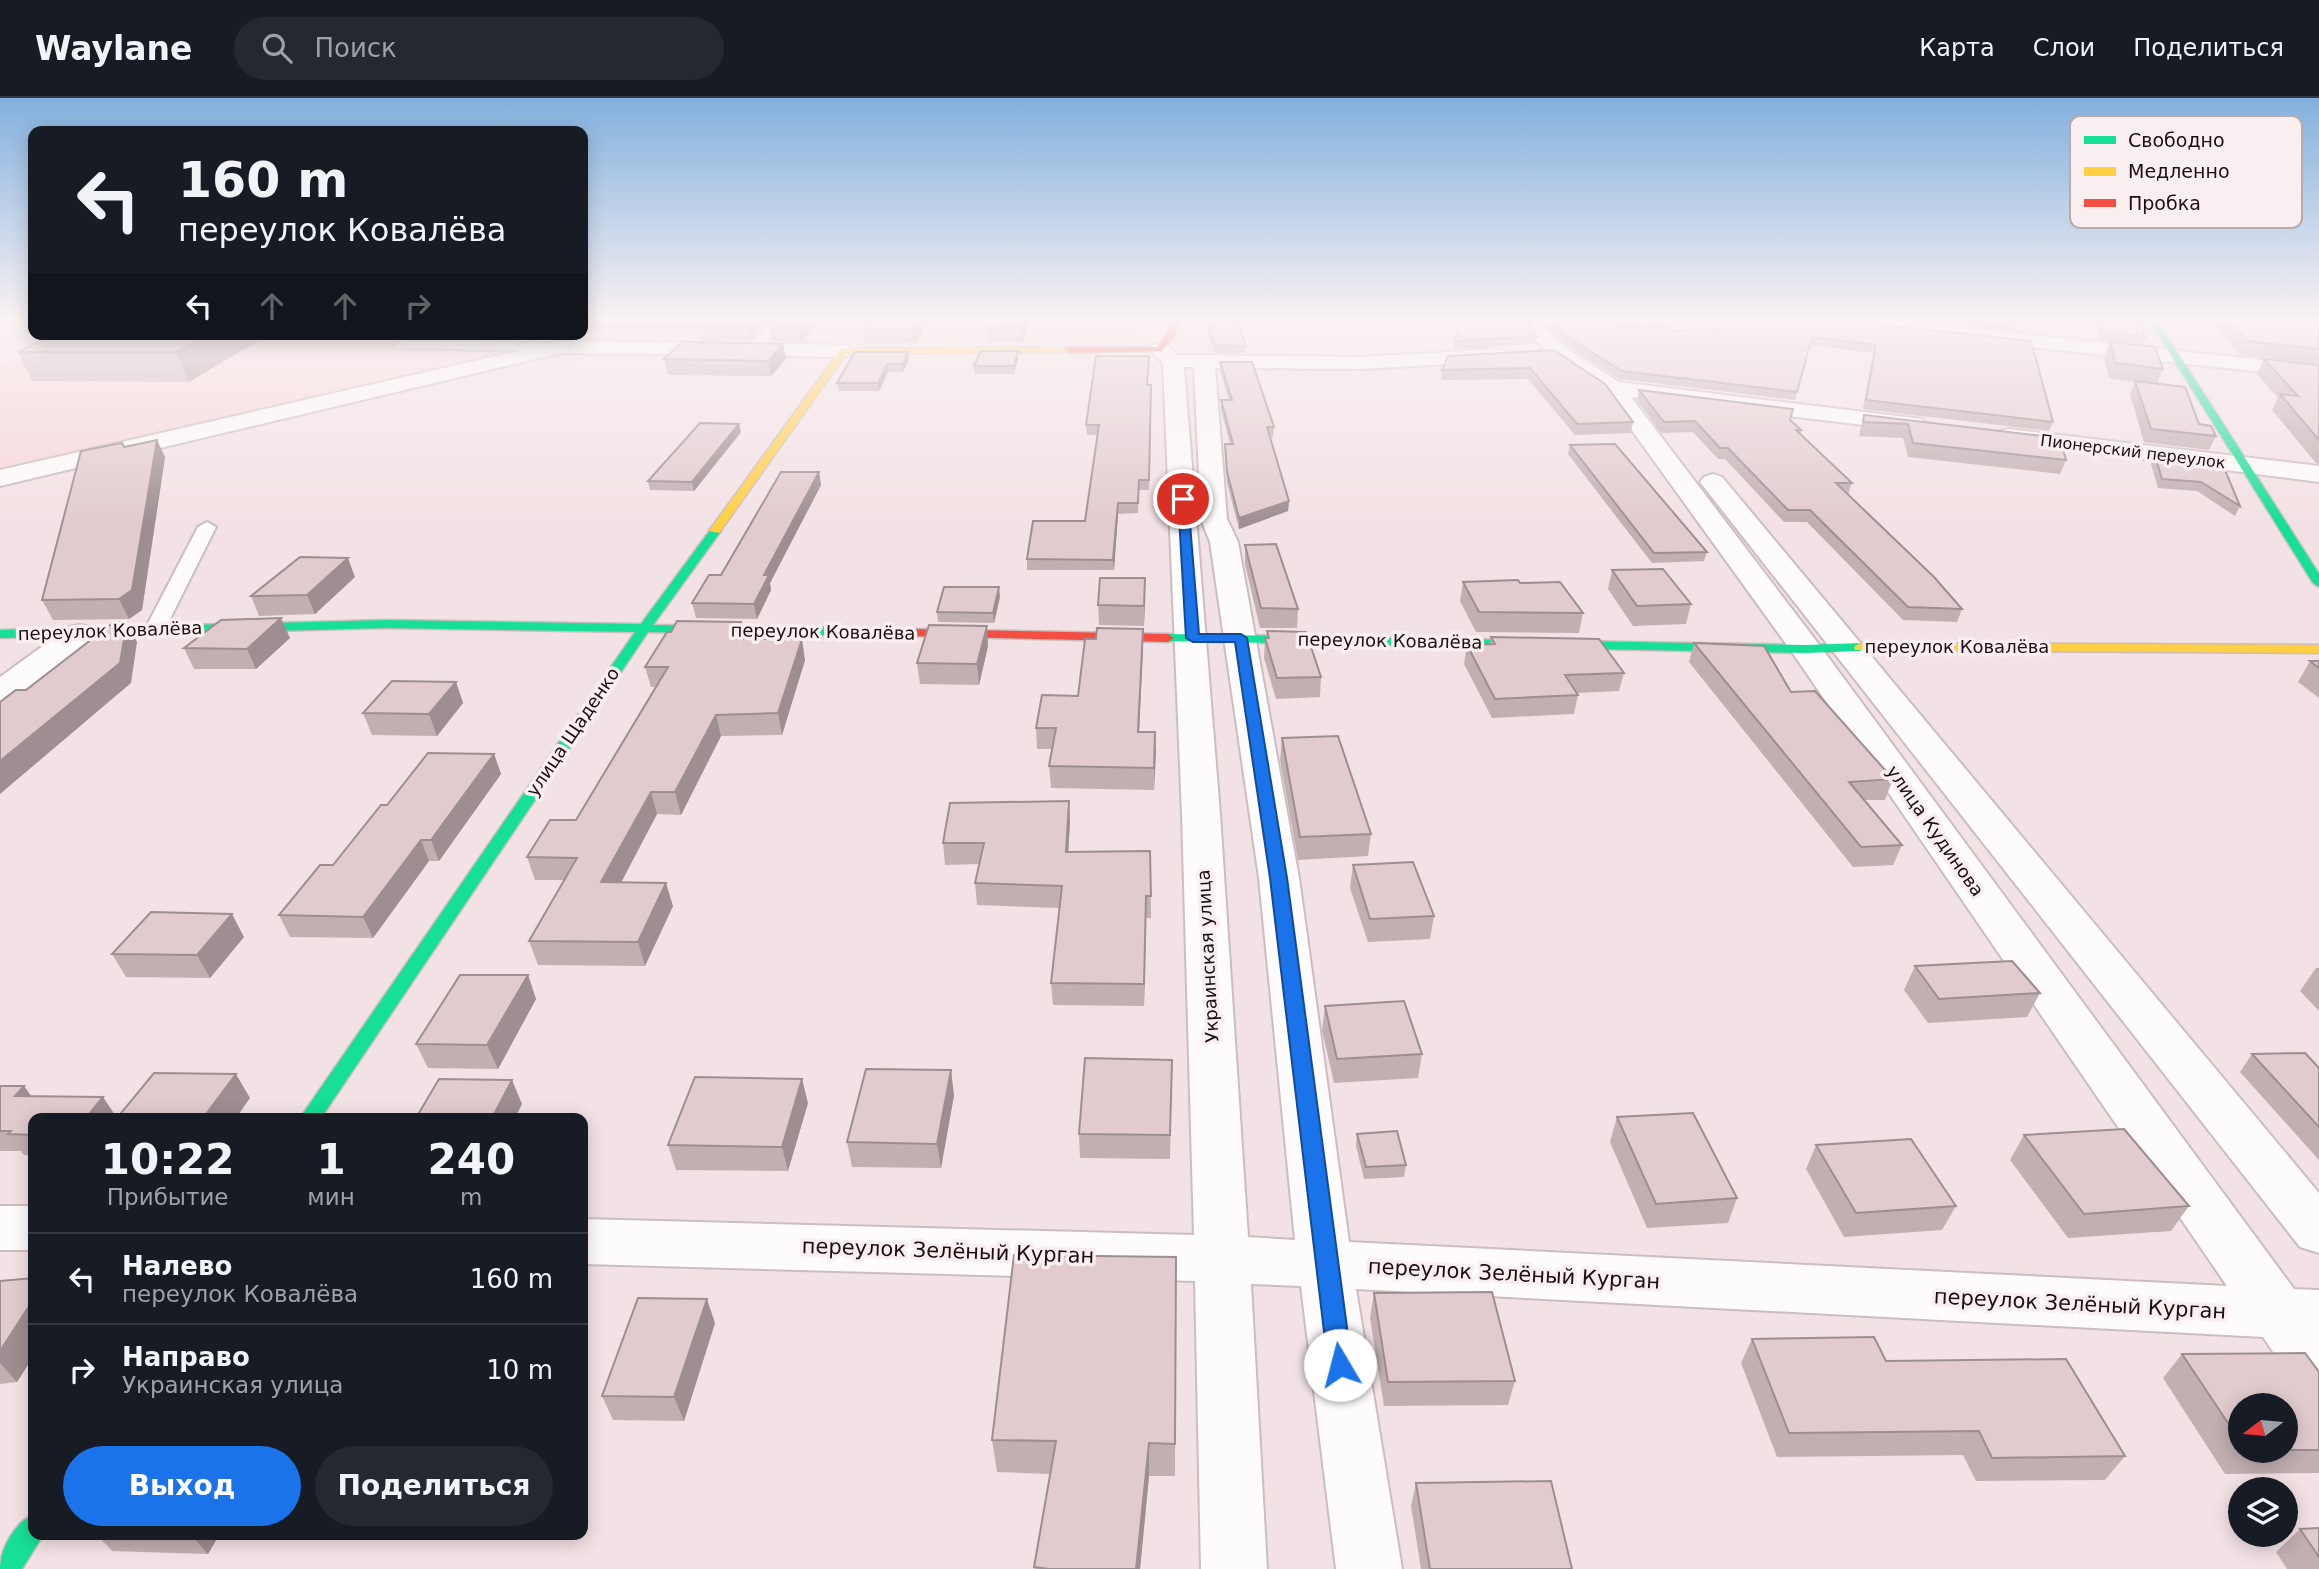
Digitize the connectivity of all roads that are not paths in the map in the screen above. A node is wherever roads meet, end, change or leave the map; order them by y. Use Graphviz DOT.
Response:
graph roads {
  1 [pos="395,386"];
  2 [pos="819,386"];
  3 [pos="1180,386"];
  4 [pos="1186,386"];
  5 [pos="1621,386"];
  6 [pos="2192,386"];
  7 [pos="1625,388"];
  8 [pos="1940,427"];
  9 [pos="1981,432"];
  10 [pos="2243,465"];
  11 [pos="2319,474"];
  12 [pos="0,478"];
  13 [pos="207,527"];
  14 [pos="2319,583"];
  15 [pos="643,629"];
  16 [pos="154,631"];
  17 [pos="0,634"];
  18 [pos="80,634"];
  19 [pos="1193,638"];
  20 [pos="1241,638"];
  21 [pos="1849,647"];
  22 [pos="1806,649"];
  23 [pos="2319,649"];
  24 [pos="0,692"];
  25 [pos="313,1113"];
  26 [pos="0,1228"];
  27 [pos="28,1228"];
  28 [pos="2319,1231"];
  29 [pos="588,1241"];
  30 [pos="1222,1259"];
  31 [pos="1325,1264"];
  32 [pos="2299,1314"];
  33 [pos="2319,1370"];
  34 [pos="28,1536"];
  35 [pos="6,1569"];
  36 [pos="1234,1569"];
  37 [pos="1368,1569"];
  1 -- 12 [label="street"];
  2 -- 15 [label="street, улица Щаденко"];
  3 -- 19 [label="street, Украинская улица"];
  4 -- 20 [label="street"];
  5 -- 7 [label="street, улица Кудинова"];
  6 -- 10 [label="street"];
  7 -- 8 [label="street"];
  7 -- 21 [label="street, улица Кудинова"];
  7 -- 22 [label="street, улица Кудинова"];
  9 -- 10 [label="street, Пионерский переулок"];
  10 -- 11 [label="street, Пионерский переулок"];
  10 -- 14 [label="street"];
  13 -- 16 [label="lane"];
  15 -- 16 [label="street, переулок Ковалёва"];
  15 -- 19 [label="street, переулок Ковалёва"];
  15 -- 25 [label="street, улица Щаденко"];
  16 -- 18 [label="street, переулок Ковалёва"];
  17 -- 18 [label="street, переулок Ковалёва"];
  18 -- 24 [label="street"];
  19 -- 20 [label="street, переулок Ковалёва"];
  19 -- 30 [label="street, Украинская улица"];
  20 -- 22 [label="street, переулок Ковалёва"];
  20 -- 31 [label="street"];
  21 -- 22 [label="street, переулок Ковалёва"];
  21 -- 23 [label="street, переулок Ковалёва"];
  21 -- 28 [label="street, улица Кудинова"];
  22 -- 32 [label="street, улица Кудинова"];
  26 -- 27 [label="street"];
  29 -- 30 [label="street, переулок Зелёный Курган"];
  30 -- 31 [label="street, переулок Зелёный Курган"];
  30 -- 36 [label="street, Украинская улица"];
  31 -- 32 [label="street, переулок Зелёный Курган"];
  31 -- 37 [label="street"];
  32 -- 33 [label="street, улица Кудинова"];
  34 -- 35 [label="street"];
}
